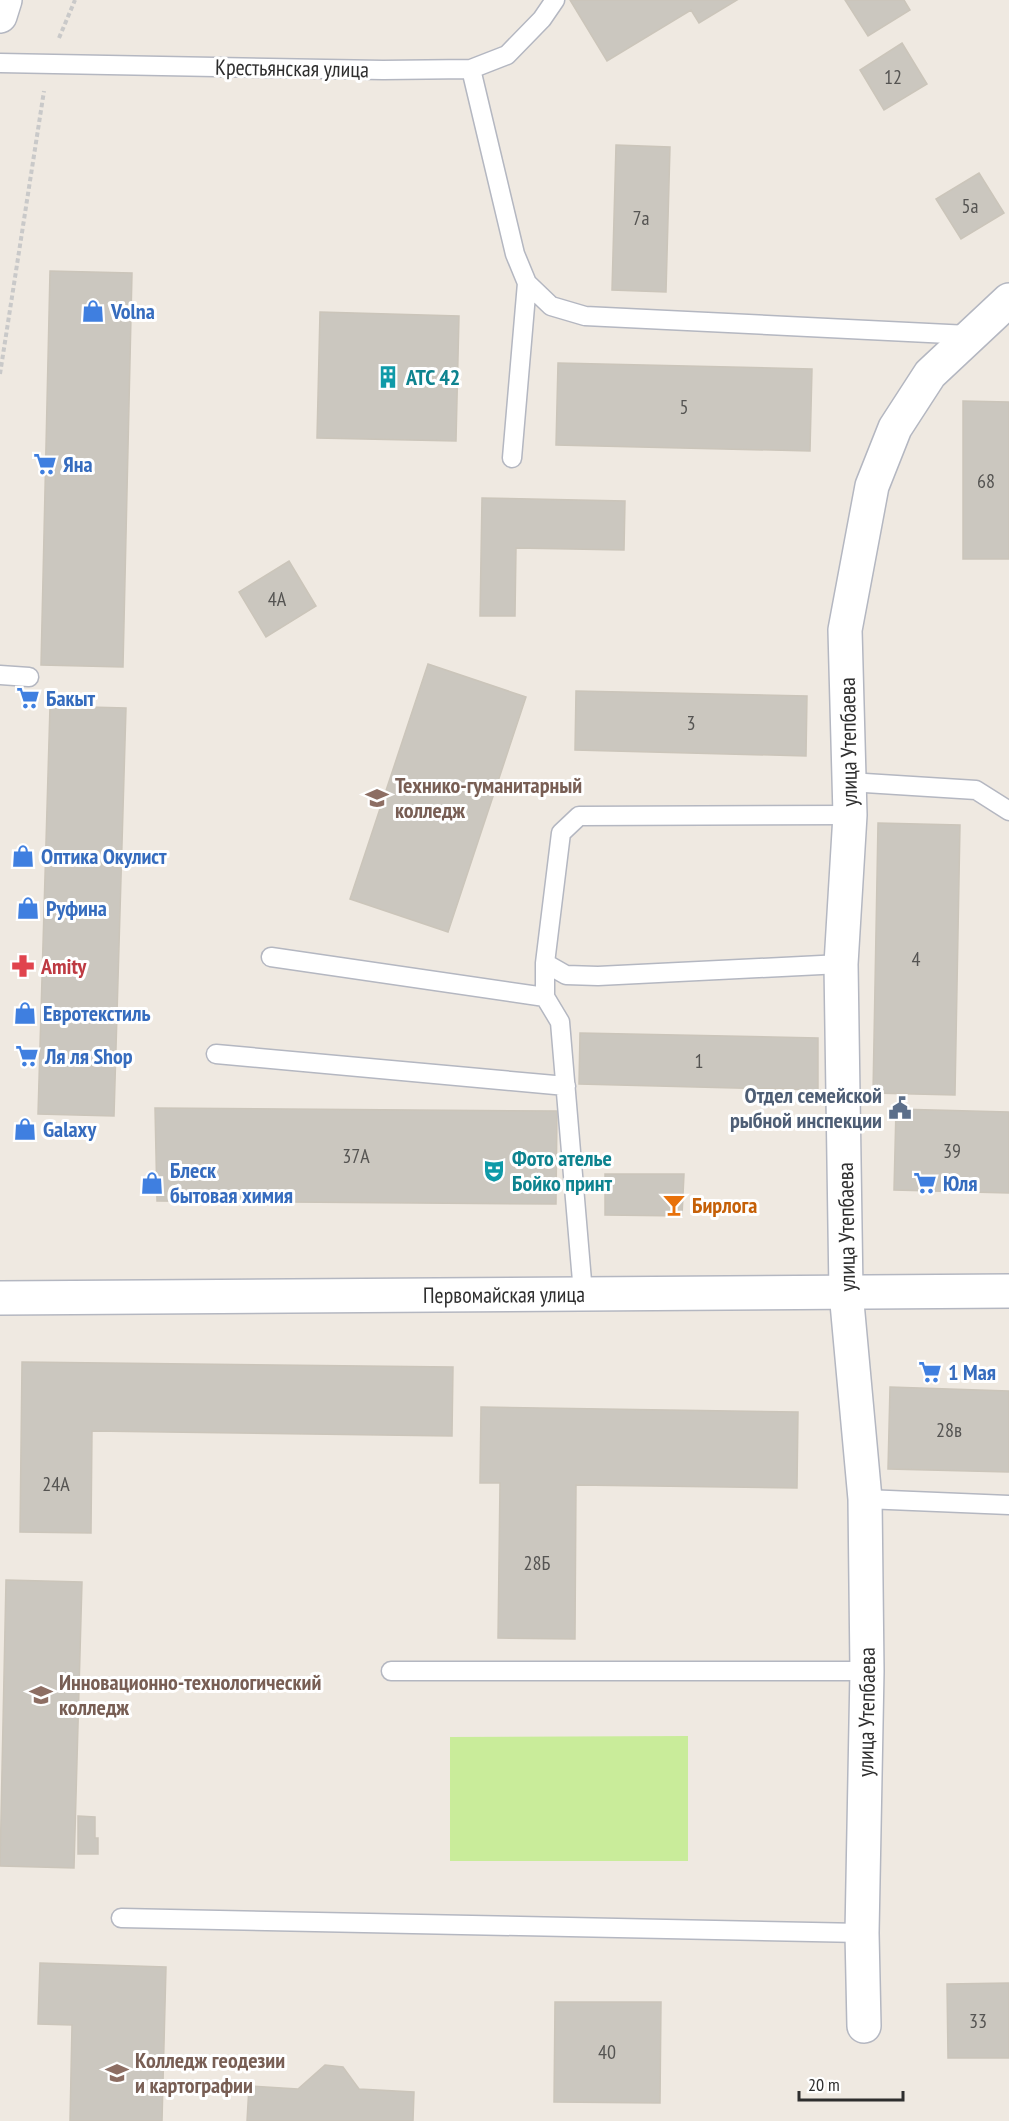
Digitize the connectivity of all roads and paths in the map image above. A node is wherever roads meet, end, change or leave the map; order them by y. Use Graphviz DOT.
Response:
graph roads {
  1 [pos="5,0"];
  2 [pos="75,0"];
  3 [pos="555,0"];
  4 [pos="0,16"];
  5 [pos="0,63"];
  6 [pos="48,63"];
  7 [pos="471,69"];
  8 [pos="527,283"];
  9 [pos="1009,300"];
  10 [pos="969,335"];
  11 [pos="0,374"];
  12 [pos="512,458"];
  13 [pos="0,675"];
  14 [pos="29,677"];
  15 [pos="849,782"];
  16 [pos="1009,811"];
  17 [pos="850,816"];
  18 [pos="270,957"];
  19 [pos="545,963"];
  20 [pos="841,964"];
  21 [pos="545,997"];
  22 [pos="216,1054"];
  23 [pos="566,1086"];
  24 [pos="1009,1291"];
  25 [pos="846,1292"];
  26 [pos="583,1293"];
  27 [pos="0,1298"];
  28 [pos="865,1499"];
  29 [pos="1009,1505"];
  30 [pos="391,1671"];
  31 [pos="867,1671"];
  32 [pos="121,1918"];
  33 [pos="862,1933"];
  34 [pos="864,2026"];
  1 -- 4 [label="street"];
  2 -- 6 [label="path"];
  3 -- 7 [label="lane, Крестьянская улица"];
  5 -- 6 [label="lane, Крестьянская улица"];
  6 -- 7 [label="lane, Крестьянская улица"];
  6 -- 11 [label="path"];
  7 -- 8 [label="lane"];
  8 -- 10 [label="lane"];
  8 -- 12 [label="lane"];
  9 -- 10 [label="street, улица Утепбаева"];
  10 -- 15 [label="street, улица Утепбаева"];
  13 -- 14 [label="lane"];
  15 -- 16 [label="lane"];
  15 -- 17 [label="street, улица Утепбаева"];
  17 -- 19 [label="lane"];
  17 -- 20 [label="street, улица Утепбаева"];
  18 -- 21 [label="lane"];
  19 -- 20 [label="lane"];
  19 -- 21 [label="lane"];
  20 -- 25 [label="street, улица Утепбаева"];
  21 -- 23 [label="lane"];
  22 -- 23 [label="lane"];
  23 -- 26 [label="lane"];
  24 -- 25 [label="street, Первомайская улица"];
  25 -- 26 [label="street, Первомайская улица"];
  25 -- 28 [label="street, улица Утепбаева"];
  26 -- 27 [label="street, Первомайская улица"];
  28 -- 29 [label="lane"];
  28 -- 31 [label="street, улица Утепбаева"];
  30 -- 31 [label="lane"];
  31 -- 33 [label="street, улица Утепбаева"];
  32 -- 33 [label="lane"];
  33 -- 34 [label="street, улица Утепбаева"];
}
